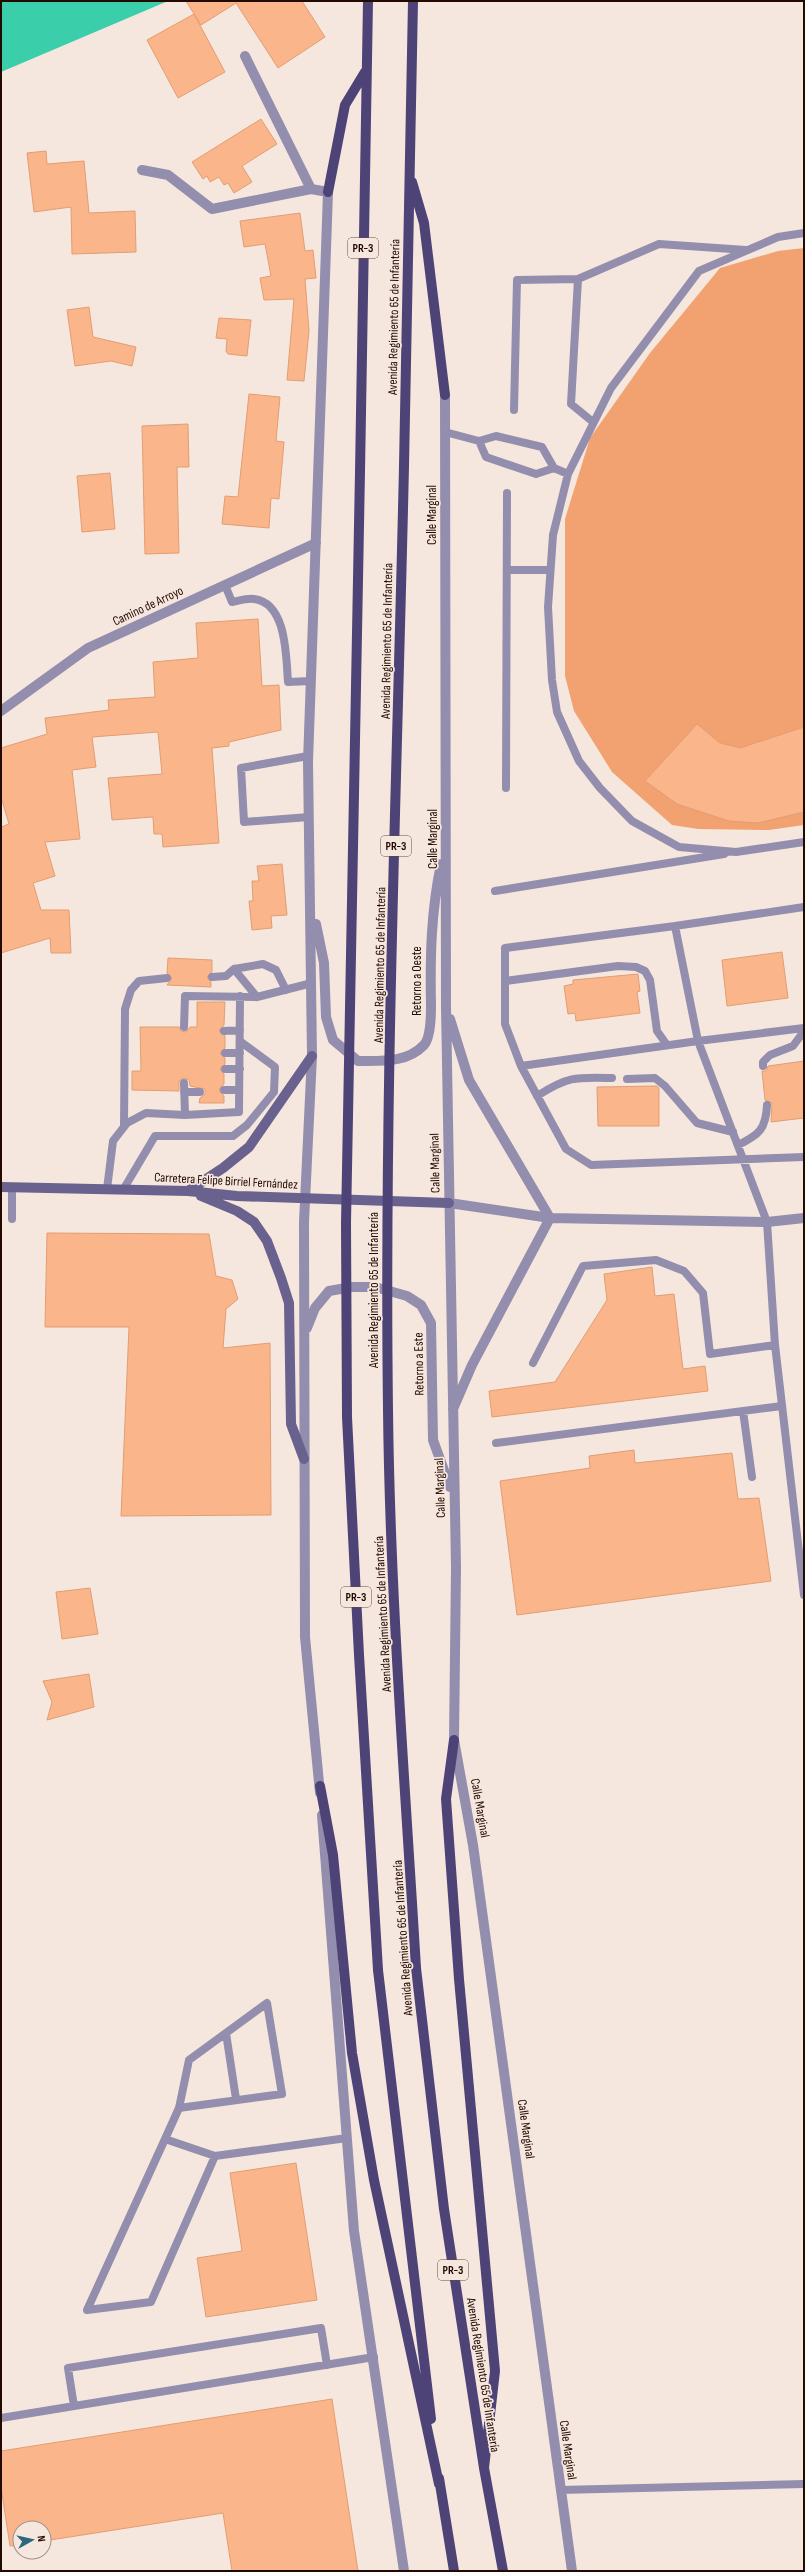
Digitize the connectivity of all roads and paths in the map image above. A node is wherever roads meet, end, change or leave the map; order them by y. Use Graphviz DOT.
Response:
graph roads {
  1 [pos="368,1"];
  2 [pos="413,1"];
  3 [pos="245,56"];
  4 [pos="366,70"];
  5 [pos="142,170"];
  6 [pos="409,171"];
  7 [pos="311,189"];
  8 [pos="328,192"];
  9 [pos="804,232"];
  10 [pos="748,250"];
  11 [pos="578,279"];
  12 [pos="445,395"];
  13 [pos="514,410"];
  14 [pos="593,422"];
  15 [pos="445,432"];
  16 [pos="479,441"];
  17 [pos="554,468"];
  18 [pos="568,474"];
  19 [pos="508,493"];
  20 [pos="316,544"];
  21 [pos="507,570"];
  22 [pos="550,570"];
  23 [pos="224,585"];
  24 [pos="311,681"];
  25 [pos="1,711"];
  26 [pos="308,756"];
  27 [pos="506,788"];
  28 [pos="309,817"];
  29 [pos="804,842"];
  30 [pos="446,844"];
  31 [pos="736,852"];
  32 [pos="495,891"];
  33 [pos="311,905"];
  34 [pos="804,907"];
  35 [pos="675,926"];
  36 [pos="234,970"];
  37 [pos="212,977"];
  38 [pos="167,978"];
  39 [pos="505,981"];
  40 [pos="312,983"];
  41 [pos="286,990"];
  42 [pos="240,996"];
  43 [pos="257,997"];
  44 [pos="446,1008"];
  45 [pos="184,1026"];
  46 [pos="804,1029"];
  47 [pos="224,1030"];
  48 [pos="240,1030"];
  49 [pos="698,1040"];
  50 [pos="241,1042"];
  51 [pos="667,1045"];
  52 [pos="225,1053"];
  53 [pos="240,1053"];
  54 [pos="312,1056"];
  55 [pos="521,1066"];
  56 [pos="763,1066"];
  57 [pos="224,1069"];
  58 [pos="240,1069"];
  59 [pos="612,1078"];
  60 [pos="627,1079"];
  61 [pos="224,1090"];
  62 [pos="239,1090"];
  63 [pos="200,1092"];
  64 [pos="538,1096"];
  65 [pos="767,1105"];
  66 [pos="184,1115"];
  67 [pos="124,1126"];
  68 [pos="733,1132"];
  69 [pos="738,1145"];
  70 [pos="804,1157"];
  71 [pos="744,1161"];
  72 [pos="1,1187"];
  73 [pos="12,1187"];
  74 [pos="107,1189"];
  75 [pos="123,1190"];
  76 [pos="188,1191"];
  77 [pos="306,1197"];
  78 [pos="449,1203"];
  79 [pos="550,1218"];
  80 [pos="804,1218"];
  81 [pos="12,1219"];
  82 [pos="767,1222"];
  83 [pos="304,1334"];
  84 [pos="775,1345"];
  85 [pos="533,1364"];
  86 [pos="782,1406"];
  87 [pos="743,1411"];
  88 [pos="451,1413"];
  89 [pos="496,1443"];
  90 [pos="304,1459"];
  91 [pos="752,1477"];
  92 [pos="453,1497"];
  93 [pos="804,1594"];
  94 [pos="454,1740"];
  95 [pos="320,1786"];
  96 [pos="226,2033"];
  97 [pos="236,2099"];
  98 [pos="179,2108"];
  99 [pos="347,2138"];
  100 [pos="165,2139"];
  101 [pos="215,2156"];
  102 [pos="374,2357"];
  103 [pos="327,2365"];
  104 [pos="74,2406"];
  105 [pos="1,2418"];
  106 [pos="484,2468"];
  107 [pos="439,2484"];
  108 [pos="804,2484"];
  109 [pos="560,2490"];
  110 [pos="404,2571"];
  111 [pos="454,2571"];
  112 [pos="503,2571"];
  113 [pos="572,2571"];
  1 -- 4 [label="main road, Avenida Regimiento 65 de Infantería / PR-3"];
  2 -- 6 [label="main road, Avenida Regimiento 65 de Infantería / PR-3"];
  3 -- 7 [label="street"];
  4 -- 8 [label="main road"];
  4 -- 107 [label="main road, Avenida Regimiento 65 de Infantería / PR-3, bridge"];
  5 -- 7 [label="street"];
  6 -- 12 [label="main road"];
  6 -- 106 [label="main road, Avenida Regimiento 65 de Infantería / PR-3, bridge"];
  7 -- 8 [label="street"];
  8 -- 20 [label="street"];
  9 -- 10 [label="lane"];
  10 -- 11 [label="lane"];
  10 -- 14 [label="lane"];
  11 -- 13 [label="lane"];
  11 -- 14 [label="lane"];
  12 -- 15 [label="street, Calle Marginal"];
  14 -- 18 [label="lane"];
  15 -- 16 [label="lane"];
  15 -- 30 [label="street, Calle Marginal"];
  16 -- 17 [label="lane"];
  16 -- 17 [label="lane"];
  17 -- 18 [label="lane"];
  18 -- 22 [label="lane"];
  19 -- 21 [label="lane"];
  20 -- 23 [label="street, Camino de Arroyo"];
  20 -- 24 [label="street"];
  21 -- 22 [label="lane"];
  21 -- 27 [label="lane"];
  22 -- 31 [label="lane"];
  23 -- 24 [label="lane"];
  23 -- 25 [label="street, Camino de Arroyo"];
  24 -- 26 [label="street"];
  26 -- 28 [label="street"];
  26 -- 28 [label="lane"];
  28 -- 33 [label="street"];
  29 -- 31 [label="lane"];
  30 -- 33 [label="street, Retorno a Oeste"];
  30 -- 44 [label="street, Calle Marginal"];
  31 -- 32 [label="lane"];
  33 -- 40 [label="street"];
  34 -- 35 [label="lane"];
  35 -- 39 [label="lane"];
  35 -- 49 [label="lane"];
  36 -- 37 [label="lane"];
  36 -- 41 [label="lane"];
  36 -- 43 [label="lane"];
  38 -- 67 [label="lane"];
  39 -- 51 [label="lane"];
  39 -- 55 [label="lane"];
  40 -- 41 [label="lane"];
  40 -- 54 [label="street"];
  41 -- 43 [label="lane"];
  42 -- 43 [label="lane"];
  42 -- 45 [label="lane"];
  42 -- 48 [label="lane"];
  44 -- 78 [label="street, Calle Marginal"];
  44 -- 79 [label="street"];
  46 -- 49 [label="lane"];
  46 -- 56 [label="lane"];
  47 -- 48 [label="lane"];
  48 -- 50 [label="lane"];
  49 -- 51 [label="lane"];
  49 -- 68 [label="lane"];
  50 -- 53 [label="lane"];
  50 -- 75 [label="lane"];
  51 -- 55 [label="lane"];
  52 -- 53 [label="lane"];
  53 -- 58 [label="lane"];
  54 -- 76 [label="street"];
  54 -- 77 [label="street"];
  55 -- 64 [label="lane"];
  57 -- 58 [label="lane"];
  58 -- 62 [label="lane"];
  59 -- 64 [label="lane"];
  60 -- 68 [label="lane"];
  61 -- 62 [label="lane"];
  62 -- 66 [label="lane"];
  63 -- 66 [label="lane"];
  64 -- 71 [label="lane"];
  65 -- 69 [label="lane"];
  66 -- 67 [label="lane"];
  67 -- 74 [label="lane"];
  68 -- 69 [label="lane"];
  69 -- 71 [label="lane"];
  70 -- 71 [label="lane"];
  71 -- 82 [label="lane"];
  72 -- 73 [label="street, Carretera Felipe Birriel Fernández"];
  73 -- 74 [label="street, Carretera Felipe Birriel Fernández"];
  73 -- 81 [label="lane"];
  74 -- 75 [label="street, Carretera Felipe Birriel Fernández"];
  75 -- 76 [label="street, Carretera Felipe Birriel Fernández"];
  76 -- 77 [label="street, Carretera Felipe Birriel Fernández"];
  76 -- 90 [label="street"];
  77 -- 78 [label="street, Carretera Felipe Birriel Fernández"];
  77 -- 83 [label="street"];
  78 -- 79 [label="street"];
  78 -- 88 [label="street, Calle Marginal"];
  79 -- 82 [label="street"];
  79 -- 88 [label="street"];
  80 -- 82 [label="street"];
  82 -- 84 [label="lane"];
  83 -- 90 [label="street"];
  83 -- 92 [label="street, Retorno a Este"];
  84 -- 85 [label="lane"];
  84 -- 86 [label="lane"];
  86 -- 87 [label="lane"];
  86 -- 93 [label="lane"];
  87 -- 89 [label="lane"];
  87 -- 91 [label="lane"];
  88 -- 92 [label="street, Calle Marginal"];
  90 -- 95 [label="street"];
  92 -- 94 [label="street, Calle Marginal"];
  94 -- 106 [label="main road"];
  94 -- 109 [label="street, Calle Marginal"];
  95 -- 99 [label="street"];
  95 -- 107 [label="main road"];
  96 -- 97 [label="lane"];
  96 -- 97 [label="lane"];
  96 -- 98 [label="lane"];
  97 -- 98 [label="lane"];
  98 -- 100 [label="lane"];
  99 -- 101 [label="lane"];
  99 -- 102 [label="street"];
  100 -- 101 [label="lane"];
  100 -- 101 [label="lane"];
  102 -- 103 [label="lane"];
  102 -- 110 [label="street"];
  103 -- 104 [label="lane"];
  103 -- 104 [label="lane"];
  104 -- 105 [label="lane"];
  106 -- 112 [label="main road, Avenida Regimiento 65 de Infantería / PR-3"];
  107 -- 111 [label="main road, Avenida Regimiento 65 de Infantería / PR-3"];
  108 -- 109 [label="lane"];
  109 -- 113 [label="street, Calle Marginal"];
}
